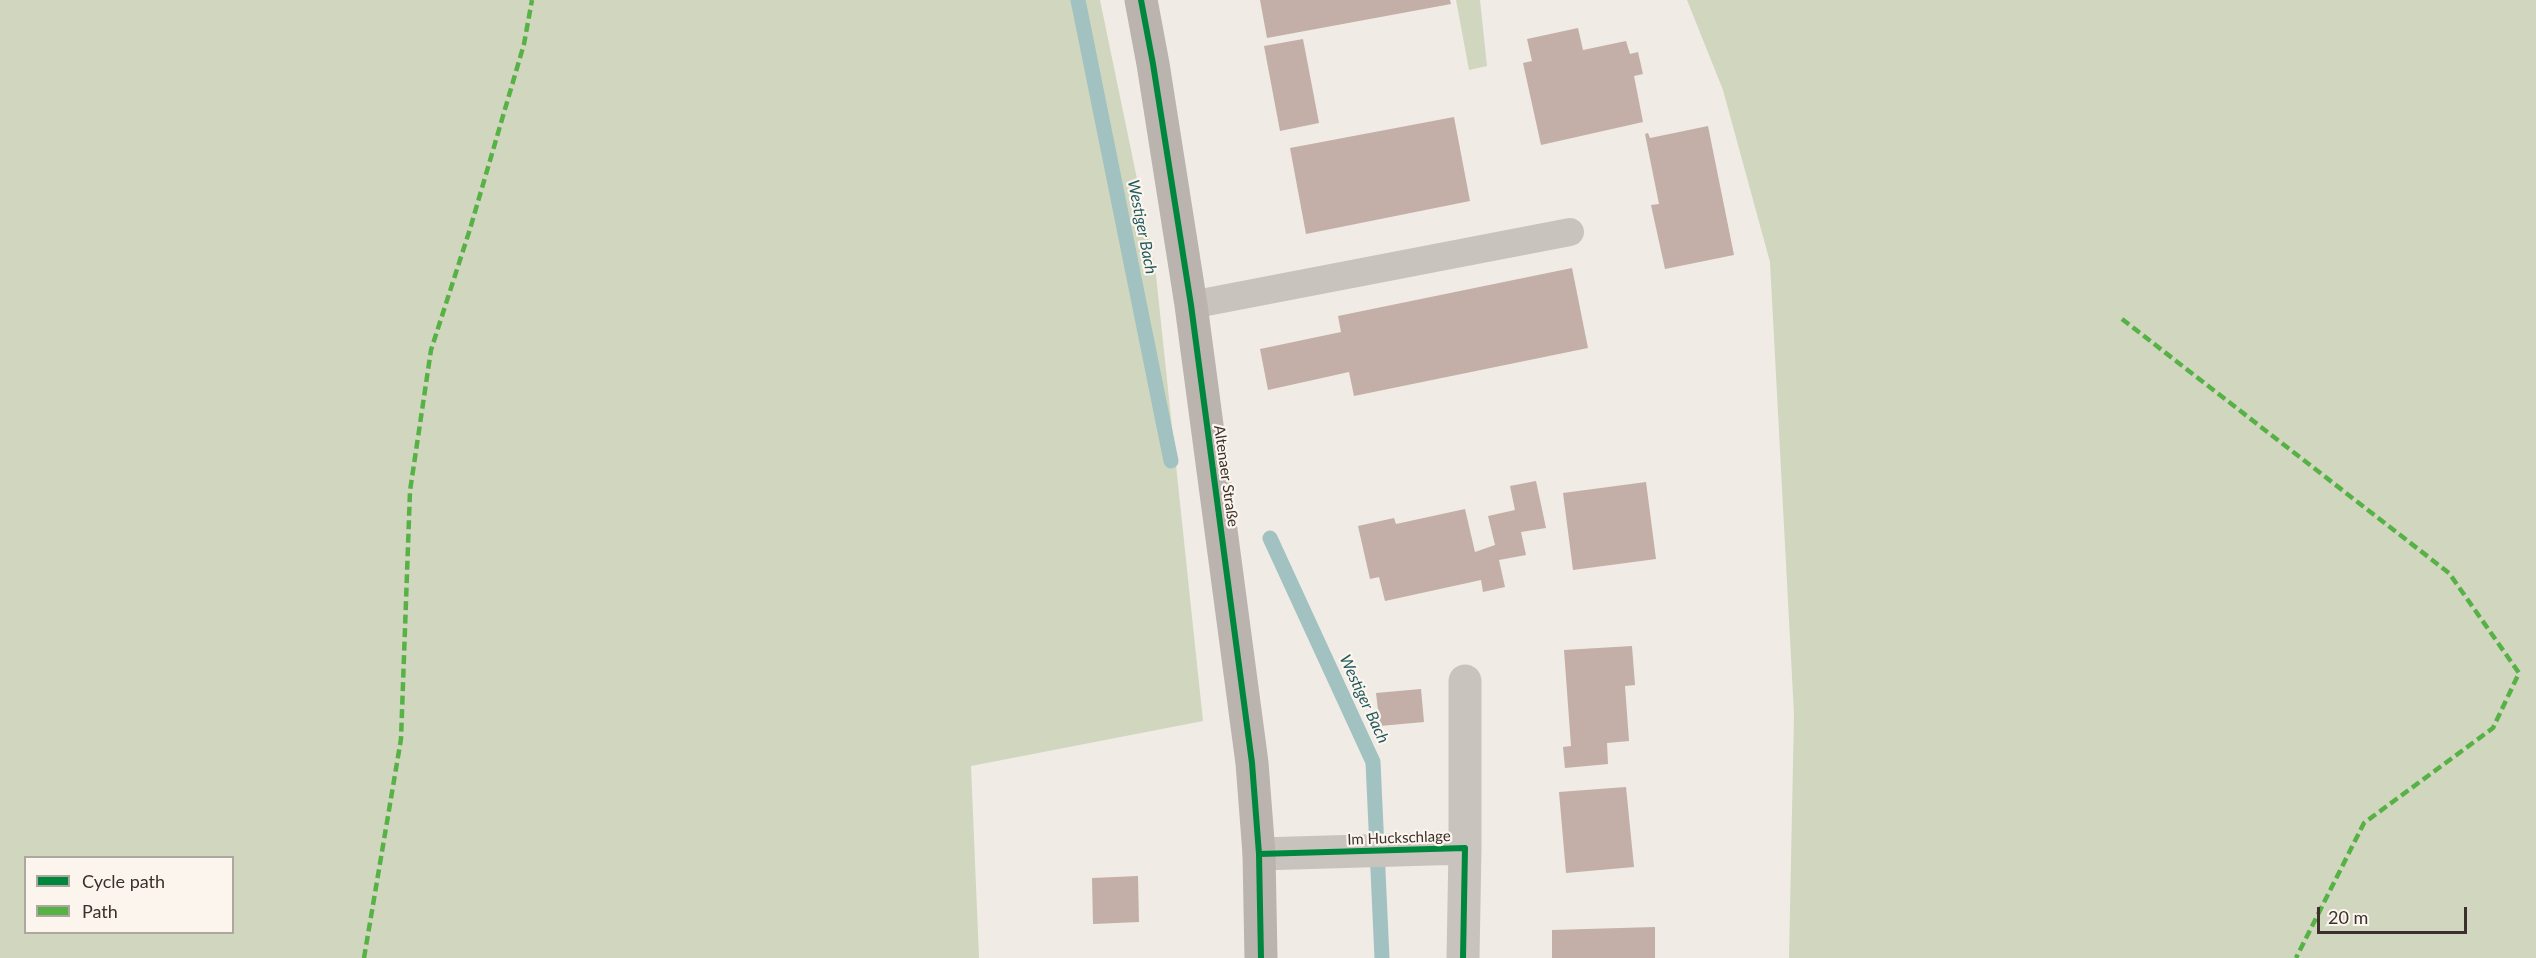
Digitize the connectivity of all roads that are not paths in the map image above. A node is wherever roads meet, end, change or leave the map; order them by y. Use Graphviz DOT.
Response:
graph roads {
  1 [pos="1140,0"];
  2 [pos="1570,232"];
  3 [pos="1191,305"];
  4 [pos="1465,681"];
  5 [pos="1465,848"];
  6 [pos="1259,854"];
  7 [pos="1261,958"];
  8 [pos="1463,958"];
  1 -- 3 [label="main road, Altenaer Straße"];
  2 -- 3 [label="lane"];
  3 -- 6 [label="main road, Altenaer Straße"];
  4 -- 5 [label="street, Im Huckschlage"];
  5 -- 6 [label="street, Im Huckschlage"];
  5 -- 8 [label="street, Im Huckschlage"];
  6 -- 7 [label="main road, Altenaer Straße"];
}
